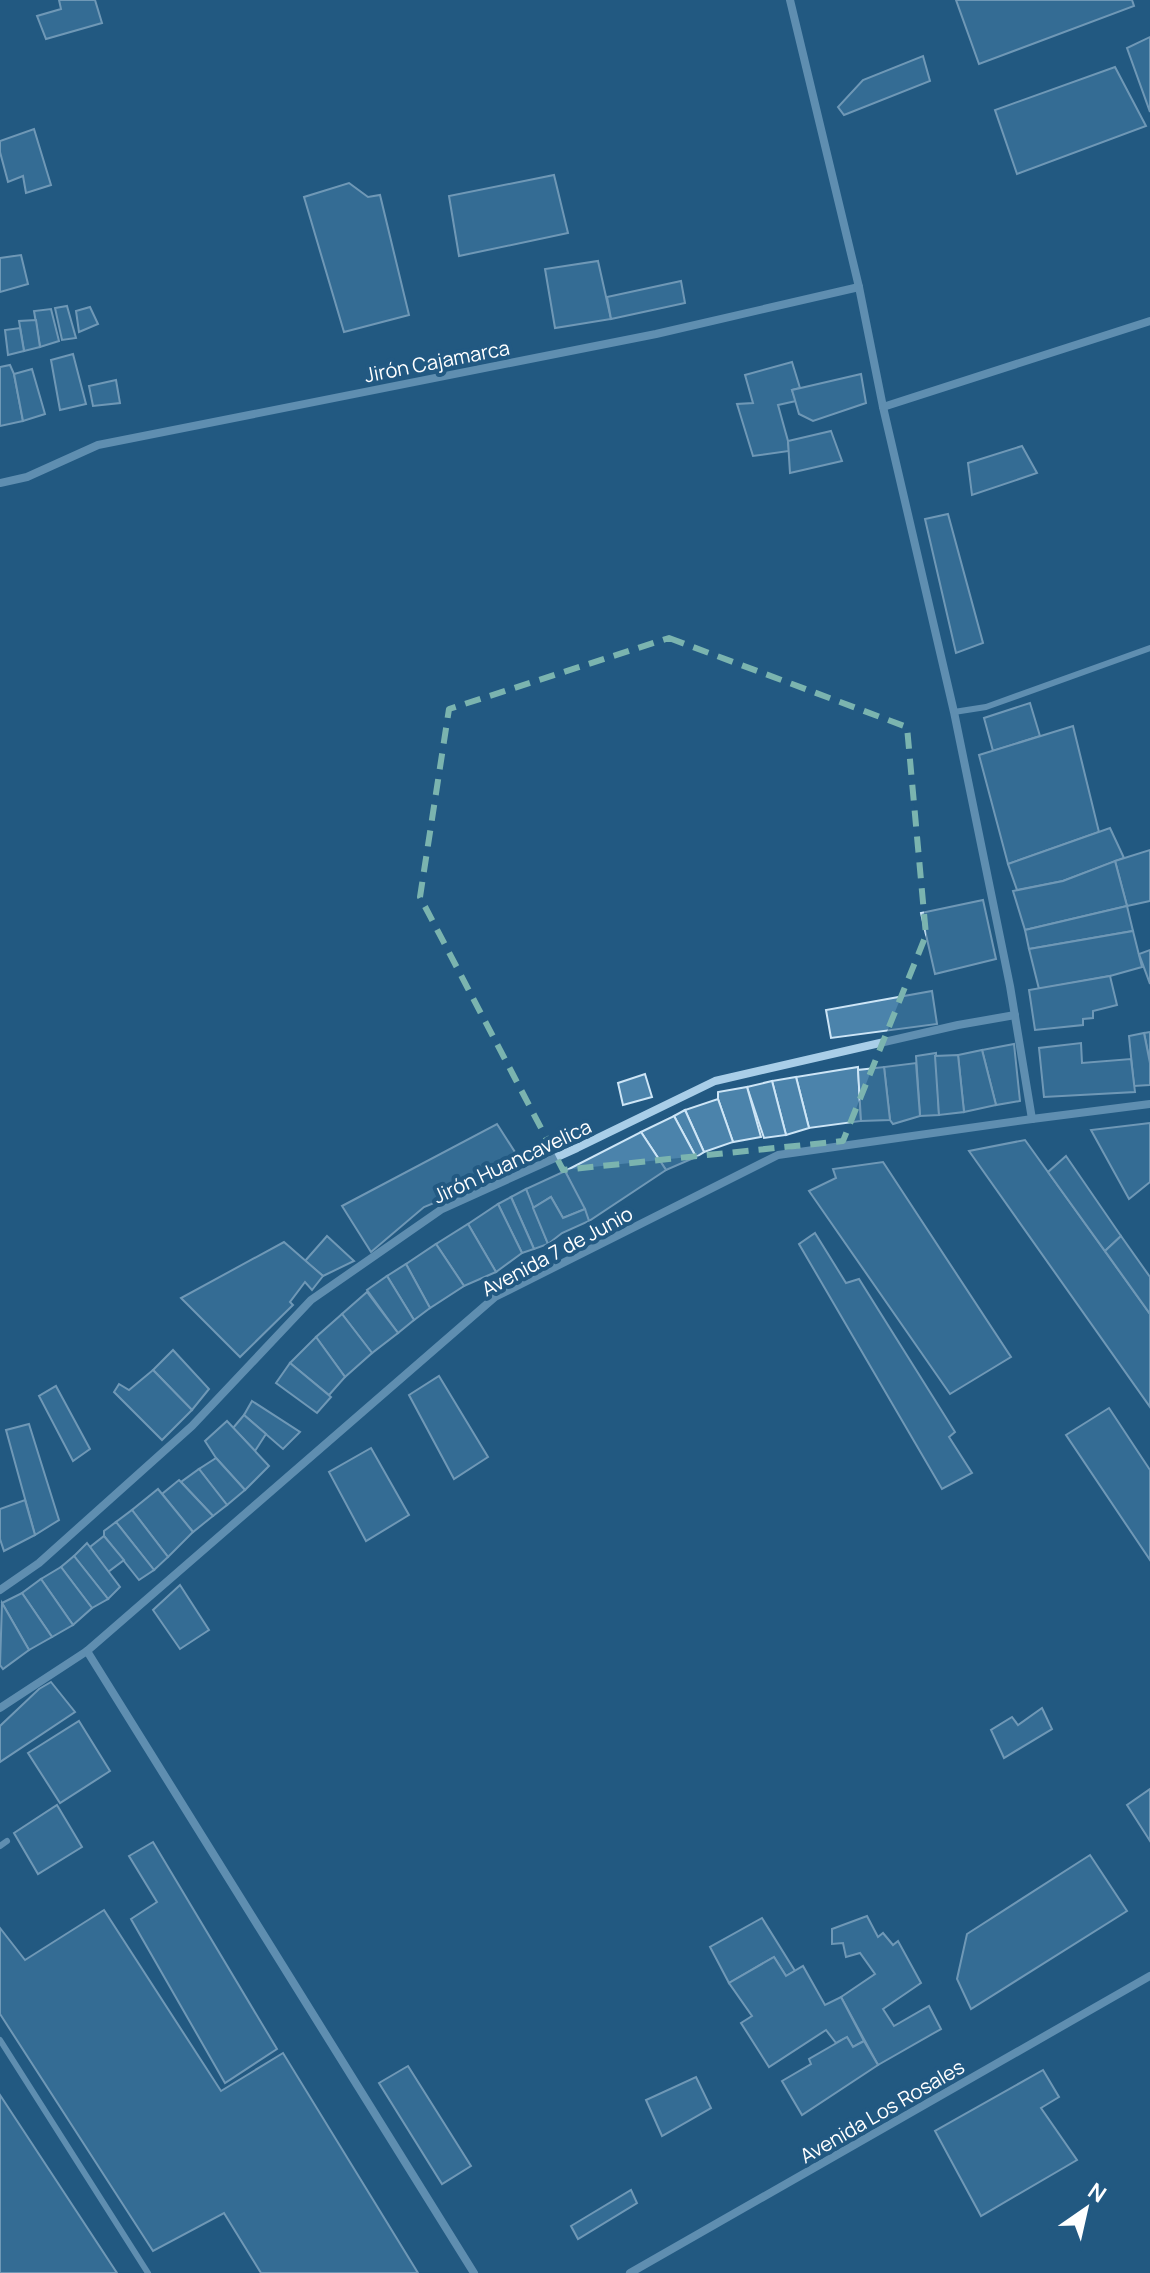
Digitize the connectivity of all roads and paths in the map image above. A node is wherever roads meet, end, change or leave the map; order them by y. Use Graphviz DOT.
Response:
graph roads {
  1 [pos="790,0"];
  2 [pos="859,287"];
  3 [pos="1150,321"];
  4 [pos="883,407"];
  5 [pos="0,483"];
  6 [pos="1150,648"];
  7 [pos="954,712"];
  8 [pos="1015,1015"];
  9 [pos="1150,1104"];
  10 [pos="1032,1119"];
  11 [pos="0,1590"];
  12 [pos="87,1651"];
  13 [pos="0,1708"];
  14 [pos="7,1841"];
  15 [pos="0,1846"];
  16 [pos="1150,1976"];
  17 [pos="0,2040"];
  18 [pos="148,2273"];
  19 [pos="474,2273"];
  20 [pos="630,2273"];
  1 -- 2 [label="street"];
  2 -- 4 [label="street"];
  2 -- 5 [label="street, Jirón Cajamarca"];
  3 -- 4 [label="street"];
  4 -- 7 [label="street"];
  6 -- 7 [label="lane"];
  7 -- 8 [label="street"];
  8 -- 10 [label="street"];
  8 -- 11 [label="street, Jirón Huancavelica"];
  9 -- 10 [label="street, Avenida 7 de Junio"];
  10 -- 12 [label="street, Avenida 7 de Junio"];
  12 -- 13 [label="street, Avenida 7 de Junio"];
  12 -- 19 [label="street"];
  14 -- 15 [label="lane"];
  16 -- 20 [label="street, Avenida Los Rosales"];
  17 -- 18 [label="lane"];
}
